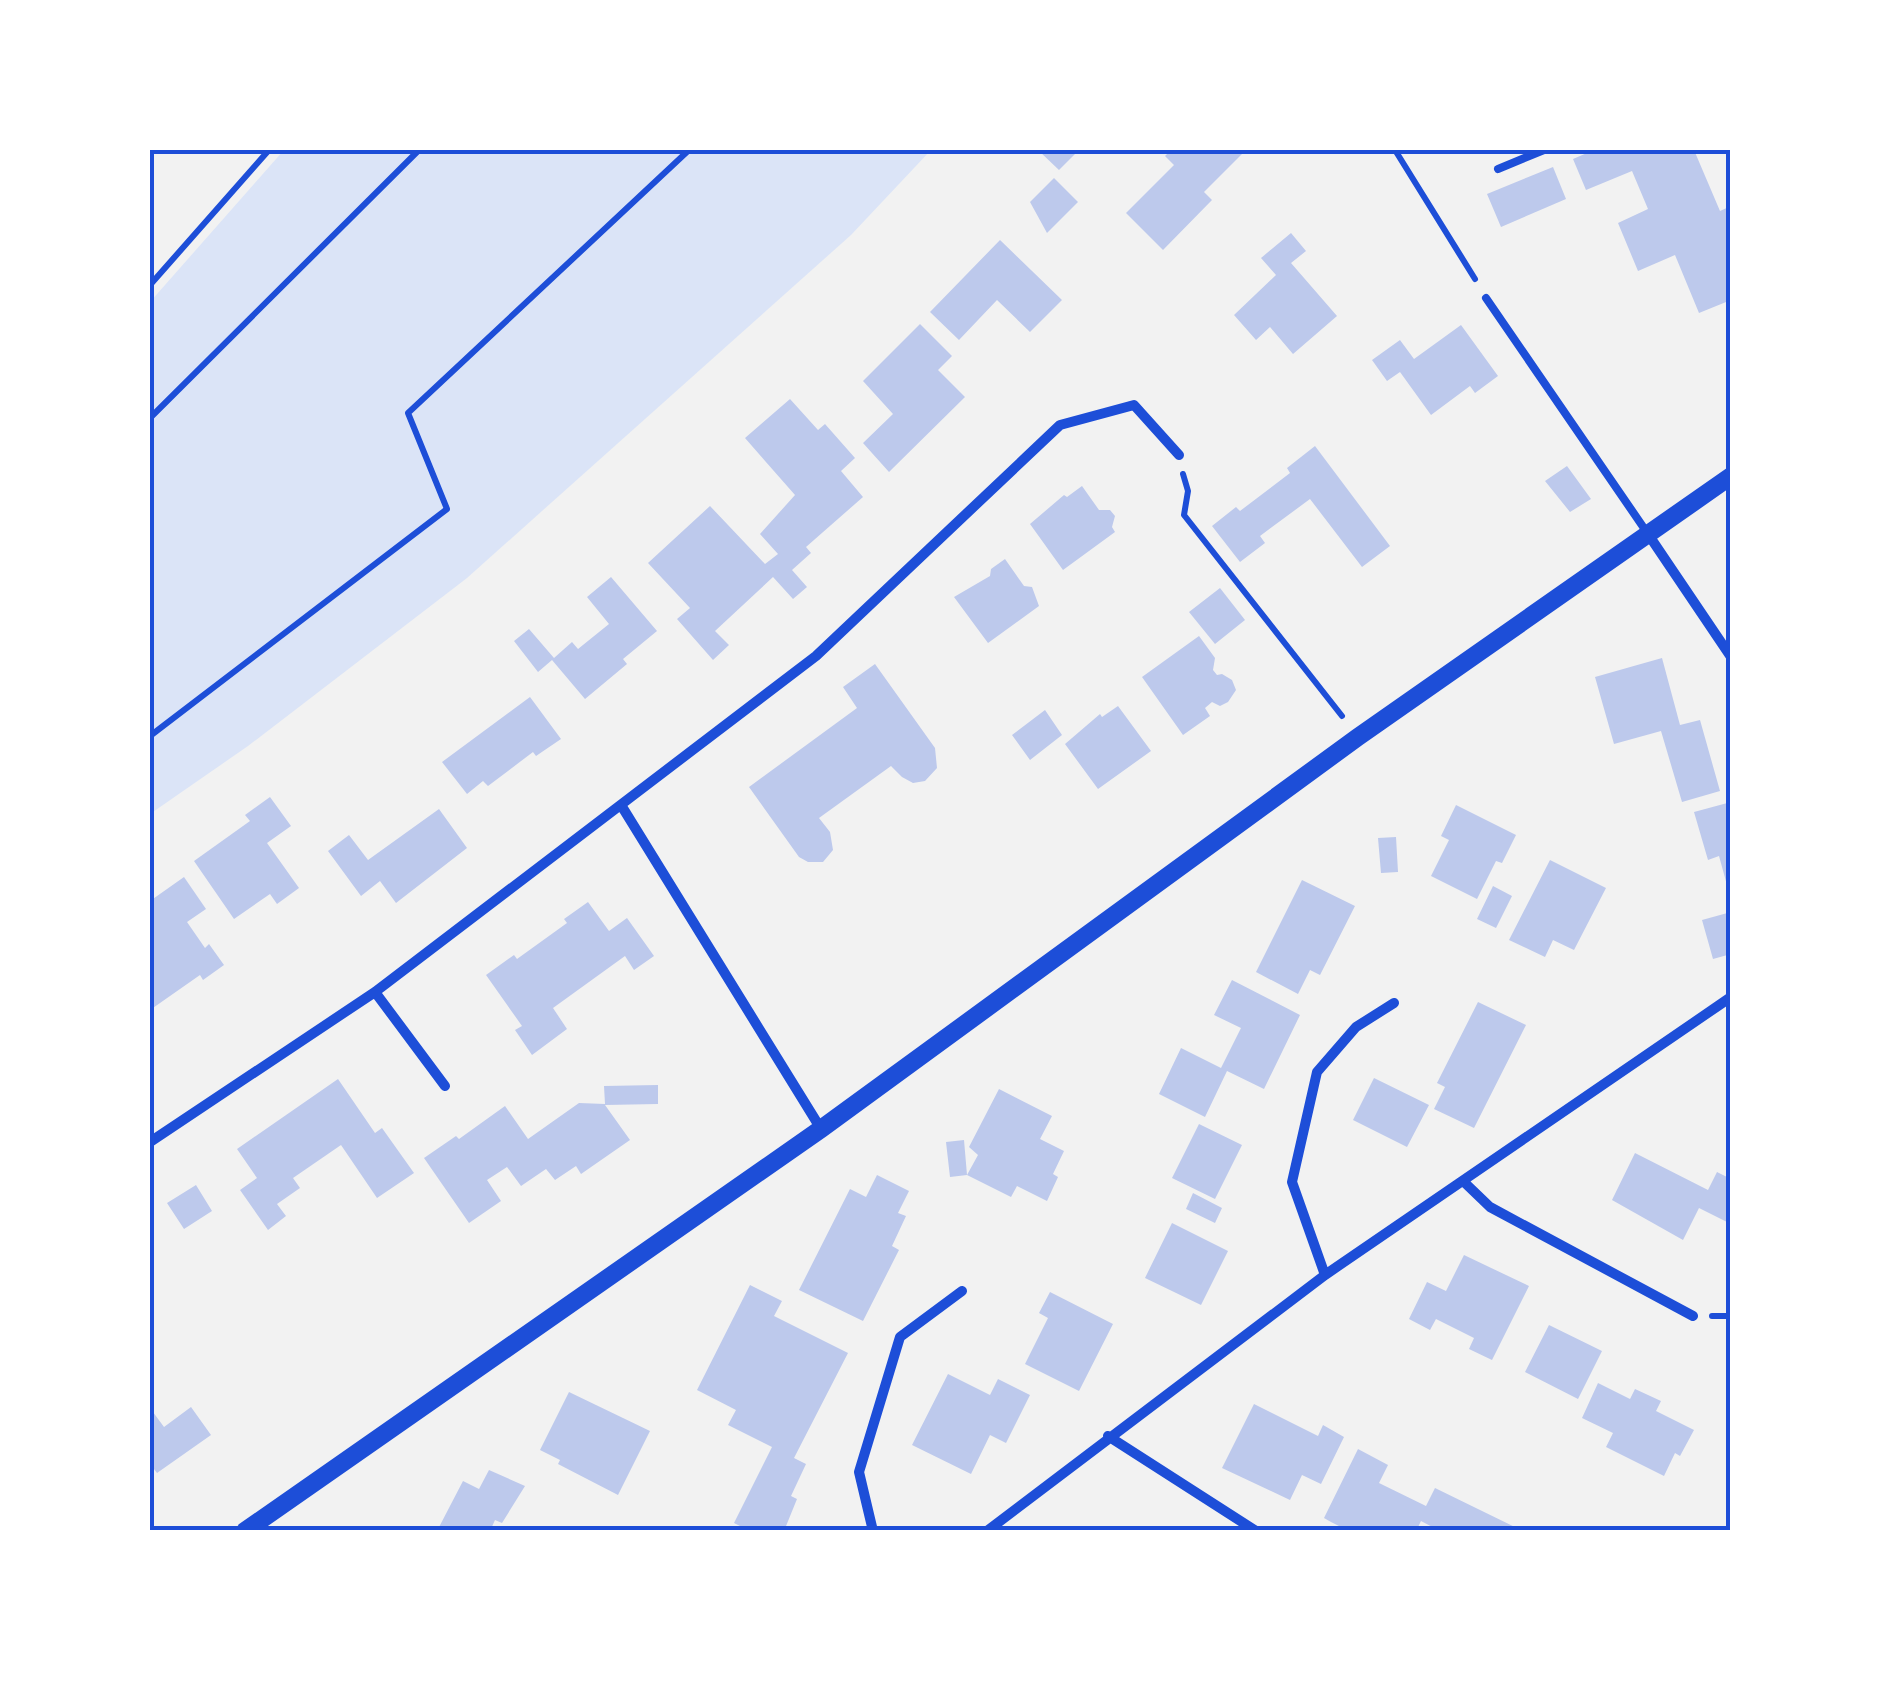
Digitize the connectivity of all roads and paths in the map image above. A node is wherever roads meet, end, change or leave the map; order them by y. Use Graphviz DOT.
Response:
graph roads {
  1 [pos="269,150"];
  2 [pos="419,150"];
  3 [pos="689,150"];
  4 [pos="1395,150"];
  5 [pos="1544,150"];
  6 [pos="1498,169"];
  7 [pos="150,285"];
  8 [pos="1486,298"];
  9 [pos="150,418"];
  10 [pos="1178,454"];
  11 [pos="1731,476"];
  12 [pos="1648,534"];
  13 [pos="1731,657"];
  14 [pos="150,736"];
  15 [pos="1358,736"];
  16 [pos="621,805"];
  17 [pos="375,992"];
  18 [pos="1731,997"];
  19 [pos="1394,1003"];
  20 [pos="445,1086"];
  21 [pos="820,1129"];
  22 [pos="150,1142"];
  23 [pos="1464,1182"];
  24 [pos="1325,1275"];
  25 [pos="962,1292"];
  26 [pos="1693,1316"];
  27 [pos="1108,1436"];
  28 [pos="246,1531"];
  29 [pos="873,1531"];
  30 [pos="987,1531"];
  31 [pos="1256,1531"];
  1 -- 7 [label="path"];
  2 -- 9 [label="path"];
  3 -- 14 [label="path"];
  4 -- 8 [label="path"];
  5 -- 6 [label="lane"];
  8 -- 12 [label="lane"];
  10 -- 15 [label="path"];
  10 -- 16 [label="street"];
  11 -- 12 [label="street"];
  12 -- 13 [label="street"];
  12 -- 15 [label="street"];
  15 -- 21 [label="street"];
  16 -- 17 [label="street"];
  16 -- 21 [label="street"];
  17 -- 20 [label="street"];
  17 -- 22 [label="street"];
  18 -- 23 [label="street"];
  19 -- 24 [label="street"];
  21 -- 28 [label="street"];
  23 -- 24 [label="street"];
  23 -- 26 [label="street"];
  24 -- 27 [label="street"];
  25 -- 29 [label="street"];
  27 -- 30 [label="street"];
  27 -- 31 [label="street"];
}
